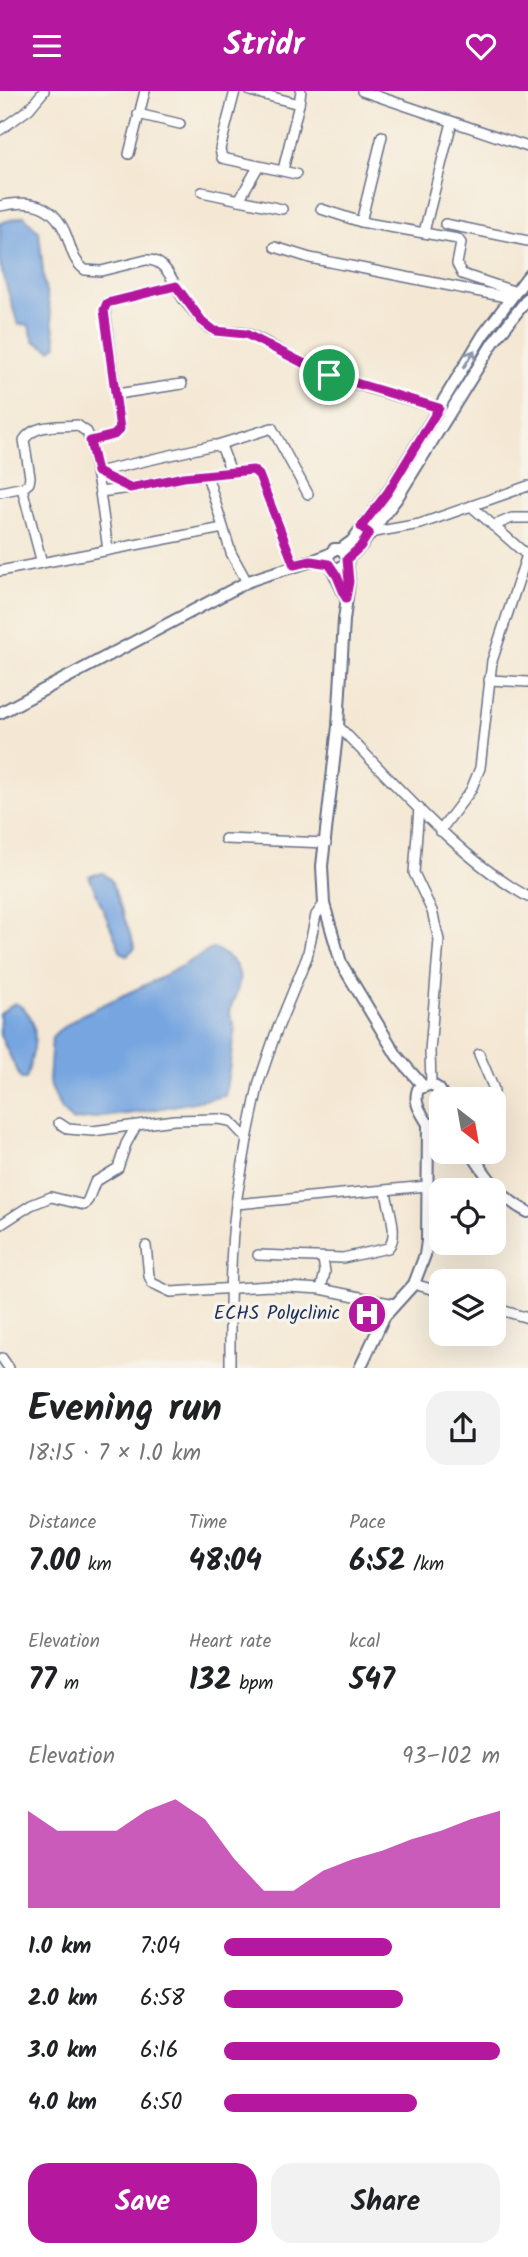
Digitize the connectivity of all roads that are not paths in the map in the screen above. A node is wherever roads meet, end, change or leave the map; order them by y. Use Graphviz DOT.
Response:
graph roads {
  1 [pos="44,91"];
  2 [pos="145,91"];
  3 [pos="236,91"];
  4 [pos="250,91"];
  5 [pos="301,91"];
  6 [pos="362,91"];
  7 [pos="299,104"];
  8 [pos="138,114"];
  9 [pos="452,123"];
  10 [pos="180,124"];
  11 [pos="2,129"];
  12 [pos="382,136"];
  13 [pos="528,147"];
  14 [pos="129,154"];
  15 [pos="258,167"];
  16 [pos="283,170"];
  17 [pos="296,174"];
  18 [pos="202,192"];
  19 [pos="239,200"];
  20 [pos="0,206"];
  21 [pos="282,209"];
  22 [pos="321,209"];
  23 [pos="361,222"];
  24 [pos="445,223"];
  25 [pos="424,232"];
  26 [pos="528,241"];
  27 [pos="275,247"];
  28 [pos="528,276"];
  29 [pos="176,286"];
  30 [pos="513,295"];
  31 [pos="528,298"];
  32 [pos="182,384"];
  33 [pos="117,394"];
  34 [pos="439,408"];
  35 [pos="90,441"];
  36 [pos="218,445"];
  37 [pos="97,472"];
  38 [pos="231,472"];
  39 [pos="207,475"];
  40 [pos="528,486"];
  41 [pos="22,488"];
  42 [pos="130,488"];
  43 [pos="0,492"];
  44 [pos="100,492"];
  45 [pos="308,494"];
  46 [pos="471,506"];
  47 [pos="528,518"];
  48 [pos="494,526"];
  49 [pos="223,529"];
  50 [pos="365,530"];
  51 [pos="108,549"];
  52 [pos="527,556"];
  53 [pos="345,557"];
  54 [pos="329,561"];
  55 [pos="43,563"];
  56 [pos="294,565"];
  57 [pos="0,571"];
  58 [pos="247,582"];
  59 [pos="346,598"];
  60 [pos="489,680"];
  61 [pos="528,682"];
  62 [pos="0,713"];
  63 [pos="338,726"];
  64 [pos="419,808"];
  65 [pos="440,831"];
  66 [pos="225,839"];
  67 [pos="326,843"];
  68 [pos="528,898"];
  69 [pos="324,904"];
  70 [pos="479,1054"];
  71 [pos="427,1085"];
  72 [pos="433,1087"];
  73 [pos="492,1087"];
  74 [pos="59,1123"];
  75 [pos="428,1124"];
  76 [pos="136,1126"];
  77 [pos="247,1139"];
  78 [pos="479,1164"];
  79 [pos="427,1187"];
  80 [pos="386,1192"];
  81 [pos="236,1204"];
  82 [pos="528,1212"];
  83 [pos="0,1225"];
  84 [pos="146,1246"];
  85 [pos="258,1255"];
  86 [pos="323,1259"];
  87 [pos="414,1284"];
  88 [pos="230,1287"];
  89 [pos="429,1288"];
  90 [pos="321,1289"];
  91 [pos="394,1304"];
  92 [pos="506,1312"];
  93 [pos="528,1318"];
  94 [pos="2,1358"];
  95 [pos="9,1368"];
  96 [pos="230,1368"];
  97 [pos="360,1368"];
  1 -- 11 [label="street"];
  2 -- 8 [label="street"];
  3 -- 15 [label="street"];
  4 -- 7 [label="street"];
  5 -- 7 [label="street"];
  6 -- 9 [label="street"];
  7 -- 16 [label="street"];
  8 -- 10 [label="street"];
  8 -- 14 [label="street"];
  9 -- 13 [label="street"];
  9 -- 25 [label="street"];
  12 -- 23 [label="street"];
  15 -- 16 [label="street"];
  15 -- 19 [label="street"];
  16 -- 17 [label="street"];
  18 -- 19 [label="street"];
  19 -- 21 [label="street"];
  20 -- 29 [label="street"];
  22 -- 23 [label="street"];
  23 -- 25 [label="street"];
  24 -- 26 [label="street"];
  25 -- 30 [label="street"];
  27 -- 30 [label="street"];
  28 -- 30 [label="main road"];
  29 -- 33 [label="street"];
  29 -- 34 [label="street"];
  34 -- 30 [label="main road, one-way"];
  31 -- 50 [label="main road"];
  32 -- 33 [label="street"];
  33 -- 35 [label="street"];
  34 -- 50 [label="main road"];
  35 -- 37 [label="street"];
  35 -- 41 [label="street"];
  36 -- 37 [label="street"];
  36 -- 38 [label="street"];
  36 -- 45 [label="street"];
  37 -- 42 [label="street"];
  37 -- 44 [label="street"];
  38 -- 39 [label="street"];
  38 -- 56 [label="street"];
  39 -- 42 [label="street"];
  39 -- 49 [label="street"];
  40 -- 46 [label="street"];
  41 -- 43 [label="street"];
  41 -- 55 [label="street"];
  42 -- 44 [label="street"];
  44 -- 51 [label="street"];
  46 -- 48 [label="street"];
  46 -- 50 [label="street"];
  47 -- 48 [label="street"];
  48 -- 52 [label="street"];
  49 -- 51 [label="street"];
  49 -- 58 [label="street"];
  50 -- 53 [label="main road"];
  51 -- 55 [label="street"];
  52 -- 60 [label="street"];
  53 -- 54 [label="main road"];
  53 -- 54 [label="main road"];
  53 -- 59 [label="main road"];
  54 -- 56 [label="main road"];
  54 -- 59 [label="main road"];
  55 -- 57 [label="street"];
  56 -- 58 [label="main road"];
  58 -- 62 [label="main road"];
  59 -- 63 [label="main road"];
  60 -- 61 [label="street"];
  60 -- 65 [label="street"];
  63 -- 64 [label="street"];
  63 -- 67 [label="main road"];
  64 -- 65 [label="street"];
  64 -- 71 [label="street"];
  65 -- 68 [label="street"];
  66 -- 67 [label="street"];
  67 -- 69 [label="main road"];
  69 -- 71 [label="main road"];
  69 -- 77 [label="street"];
  70 -- 73 [label="street"];
  71 -- 72 [label="main road"];
  71 -- 75 [label="main road"];
  74 -- 76 [label="street"];
  75 -- 79 [label="main road"];
  76 -- 77 [label="street"];
  76 -- 83 [label="street"];
  77 -- 81 [label="street"];
  78 -- 82 [label="main road"];
  79 -- 80 [label="street"];
  79 -- 87 [label="main road"];
  80 -- 81 [label="street"];
  80 -- 86 [label="street"];
  81 -- 88 [label="street"];
  84 -- 88 [label="street"];
  85 -- 86 [label="street"];
  86 -- 90 [label="street"];
  87 -- 89 [label="street"];
  87 -- 91 [label="main road"];
  88 -- 90 [label="street"];
  88 -- 96 [label="street"];
  90 -- 91 [label="street"];
  91 -- 97 [label="main road"];
  92 -- 93 [label="street"];
  94 -- 95 [label="street"];
}
